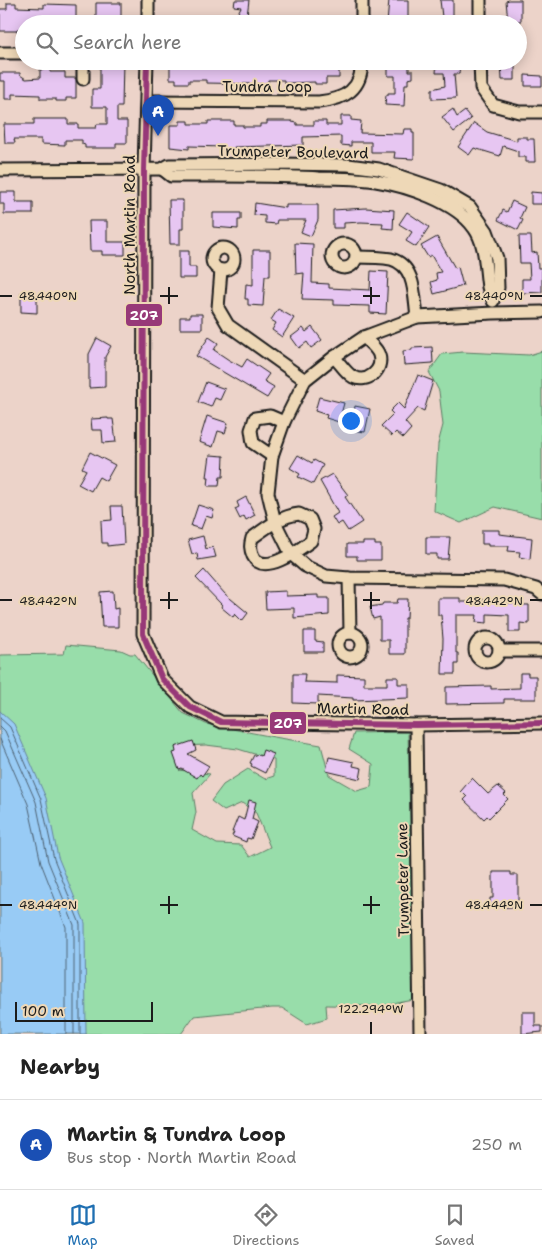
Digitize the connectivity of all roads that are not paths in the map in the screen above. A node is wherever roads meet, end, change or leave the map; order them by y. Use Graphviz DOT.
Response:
graph roads {
  1 [pos="148,0"];
  2 [pos="362,0"];
  3 [pos="480,0"];
  4 [pos="148,15"];
  5 [pos="362,15"];
  6 [pos="480,15"];
  7 [pos="0,53"];
  8 [pos="15,53"];
  9 [pos="83,70"];
  10 [pos="147,70"];
  11 [pos="362,70"];
  12 [pos="480,70"];
  13 [pos="83,79"];
  14 [pos="147,101"];
  15 [pos="542,112"];
  16 [pos="267,164"];
  17 [pos="144,169"];
  18 [pos="162,169"];
  19 [pos="0,170"];
  20 [pos="267,176"];
  21 [pos="356,257"];
  22 [pos="222,270"];
  23 [pos="492,295"];
  24 [pos="493,312"];
  25 [pos="542,312"];
  26 [pos="417,316"];
  27 [pos="364,337"];
  28 [pos="334,357"];
  29 [pos="305,380"];
  30 [pos="284,422"];
  31 [pos="144,449"];
  32 [pos="272,456"];
  33 [pos="275,522"];
  34 [pos="291,554"];
  35 [pos="349,578"];
  36 [pos="542,594"];
  37 [pos="350,633"];
  38 [pos="499,650"];
  39 [pos="542,651"];
  40 [pos="542,723"];
  41 [pos="416,725"];
  42 [pos="420,1034"];
  1 -- 4 [label="street"];
  2 -- 5 [label="street"];
  3 -- 6 [label="street"];
  7 -- 8 [label="street"];
  9 -- 13 [label="street"];
  10 -- 14 [label="street, North Martin Road"];
  11 -- 14 [label="street, Tundra Loop"];
  12 -- 15 [label="street"];
  14 -- 17 [label="street, North Martin Road"];
  16 -- 18 [label="street, Trumpeter Boulevard"];
  16 -- 20 [label="street"];
  16 -- 23 [label="street, Trumpeter Boulevard"];
  17 -- 18 [label="street, Trumpeter Boulevard"];
  17 -- 19 [label="street, Trumpeter Boulevard"];
  17 -- 31 [label="street, North Martin Road"];
  18 -- 20 [label="street, Trumpeter Boulevard"];
  20 -- 23 [label="street, Trumpeter Boulevard"];
  21 -- 26 [label="street"];
  22 -- 29 [label="street"];
  23 -- 24 [label="street, Trumpeter Boulevard"];
  24 -- 25 [label="street"];
  24 -- 26 [label="street"];
  26 -- 27 [label="street"];
  27 -- 28 [label="street"];
  27 -- 28 [label="street"];
  28 -- 29 [label="street"];
  29 -- 30 [label="street"];
  30 -- 32 [label="street"];
  30 -- 32 [label="street"];
  31 -- 41 [label="street, Martin Road"];
  32 -- 33 [label="street"];
  33 -- 34 [label="street"];
  33 -- 34 [label="street"];
  33 -- 34 [label="street"];
  34 -- 35 [label="street"];
  35 -- 36 [label="street"];
  35 -- 37 [label="street"];
  38 -- 39 [label="street"];
  40 -- 41 [label="street, Martin Road"];
  41 -- 42 [label="street, Trumpeter Lane"];
}
